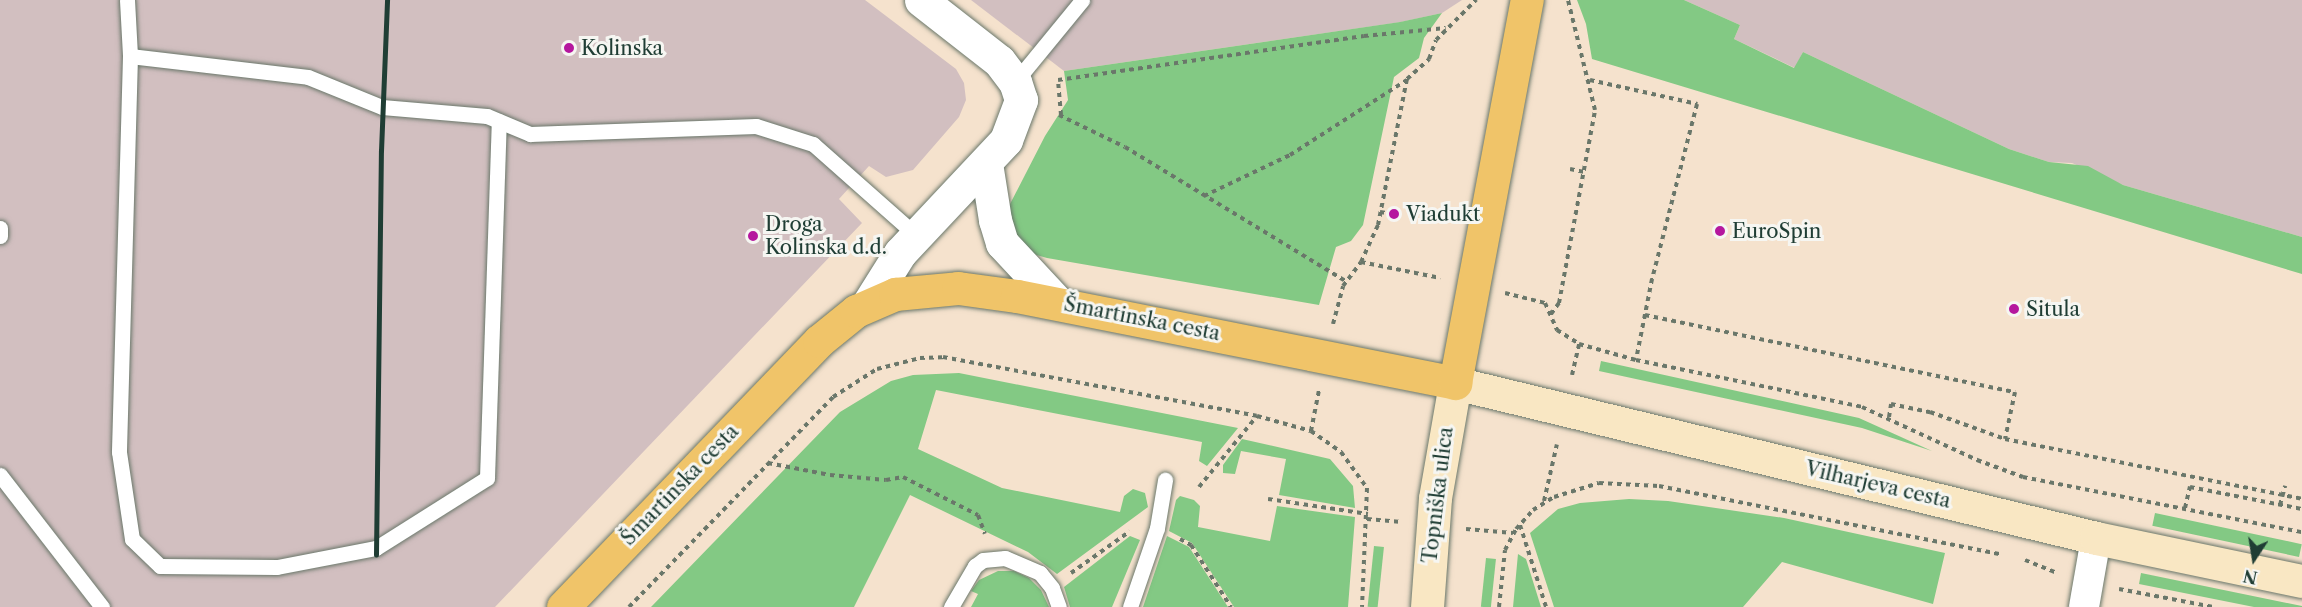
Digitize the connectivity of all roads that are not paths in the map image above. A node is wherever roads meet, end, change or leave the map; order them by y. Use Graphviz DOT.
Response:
graph roads {
  1 [pos="128,0"];
  2 [pos="921,0"];
  3 [pos="1082,0"];
  4 [pos="1527,0"];
  5 [pos="130,56"];
  6 [pos="1015,82"];
  7 [pos="499,121"];
  8 [pos="986,163"];
  9 [pos="0,228"];
  10 [pos="0,236"];
  11 [pos="917,236"];
  12 [pos="1058,303"];
  13 [pos="868,304"];
  14 [pos="1455,383"];
  15 [pos="0,475"];
  16 [pos="1165,480"];
  17 [pos="2096,538"];
  18 [pos="2302,581"];
  19 [pos="102,607"];
  20 [pos="563,607"];
  21 [pos="951,607"];
  22 [pos="1059,607"];
  23 [pos="1130,607"];
  24 [pos="1427,607"];
  25 [pos="2084,607"];
  1 -- 5 [label="lane"];
  2 -- 6 [label="street"];
  3 -- 6 [label="lane"];
  4 -- 14 [label="main road"];
  5 -- 7 [label="lane"];
  5 -- 7 [label="lane"];
  6 -- 8 [label="street"];
  7 -- 11 [label="lane"];
  8 -- 11 [label="street"];
  8 -- 12 [label="street"];
  9 -- 10 [label="lane"];
  11 -- 13 [label="street"];
  12 -- 13 [label="main road, Šmartinska cesta"];
  12 -- 14 [label="main road, Šmartinska cesta"];
  13 -- 20 [label="main road, Šmartinska cesta"];
  14 -- 17 [label="main road, Vilharjeva cesta"];
  14 -- 24 [label="main road, Topniška ulica"];
  15 -- 19 [label="lane"];
  16 -- 23 [label="lane"];
  17 -- 18 [label="main road, Vilharjeva cesta"];
  17 -- 25 [label="street"];
  21 -- 22 [label="lane"];
}
